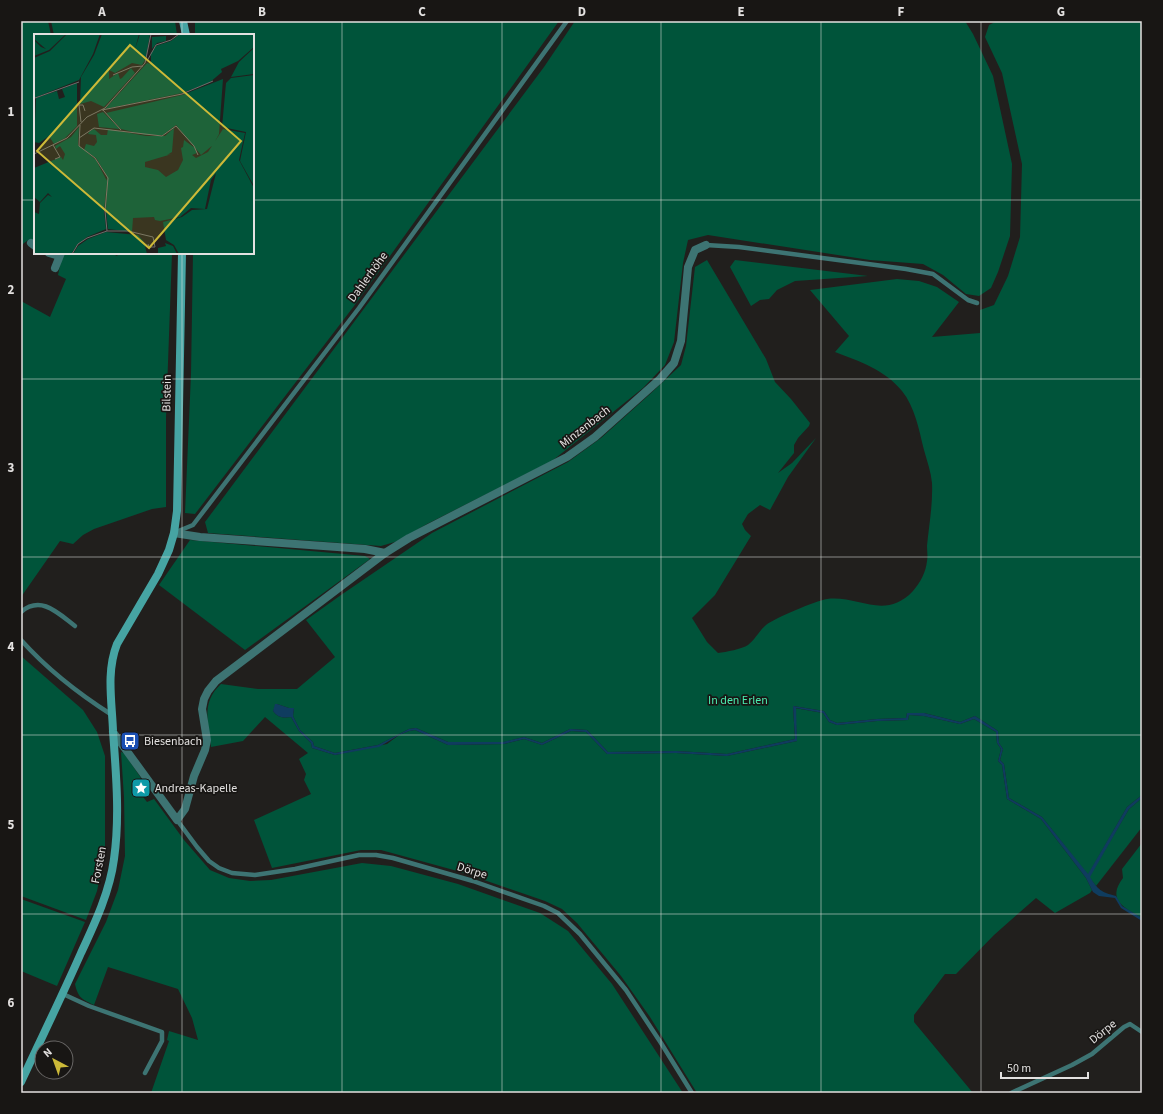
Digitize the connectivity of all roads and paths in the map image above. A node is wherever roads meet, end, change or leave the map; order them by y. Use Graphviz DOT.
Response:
graph roads {
  1 [pos="183,21"];
  2 [pos="567,21"];
  3 [pos="186,34"];
  4 [pos="706,245"];
  5 [pos="60,254"];
  6 [pos="182,254"];
  7 [pos="55,268"];
  8 [pos="977,303"];
  9 [pos="174,533"];
  10 [pos="385,553"];
  11 [pos="21,612"];
  12 [pos="75,626"];
  13 [pos="21,640"];
  14 [pos="112,716"];
  15 [pos="113,732"];
  16 [pos="177,820"];
  17 [pos="63,994"];
  18 [pos="1142,1032"];
  19 [pos="145,1073"];
  20 [pos="21,1082"];
  21 [pos="692,1093"];
  22 [pos="1011,1093"];
  1 -- 3 [label="street"];
  2 -- 9 [label="lane, Dahlerhöhe"];
  4 -- 8 [label="lane"];
  4 -- 10 [label="street, Minzenbach"];
  5 -- 7 [label="street"];
  6 -- 9 [label="street, Bilstein"];
  9 -- 10 [label="street"];
  9 -- 14 [label="street"];
  10 -- 16 [label="street"];
  11 -- 12 [label="lane"];
  13 -- 14 [label="lane"];
  14 -- 15 [label="street"];
  15 -- 16 [label="street"];
  15 -- 17 [label="street, Forsten"];
  16 -- 21 [label="lane, Dörpe"];
  17 -- 19 [label="lane"];
  17 -- 20 [label="street, Forsten"];
  18 -- 22 [label="lane, Dörpe"];
}
